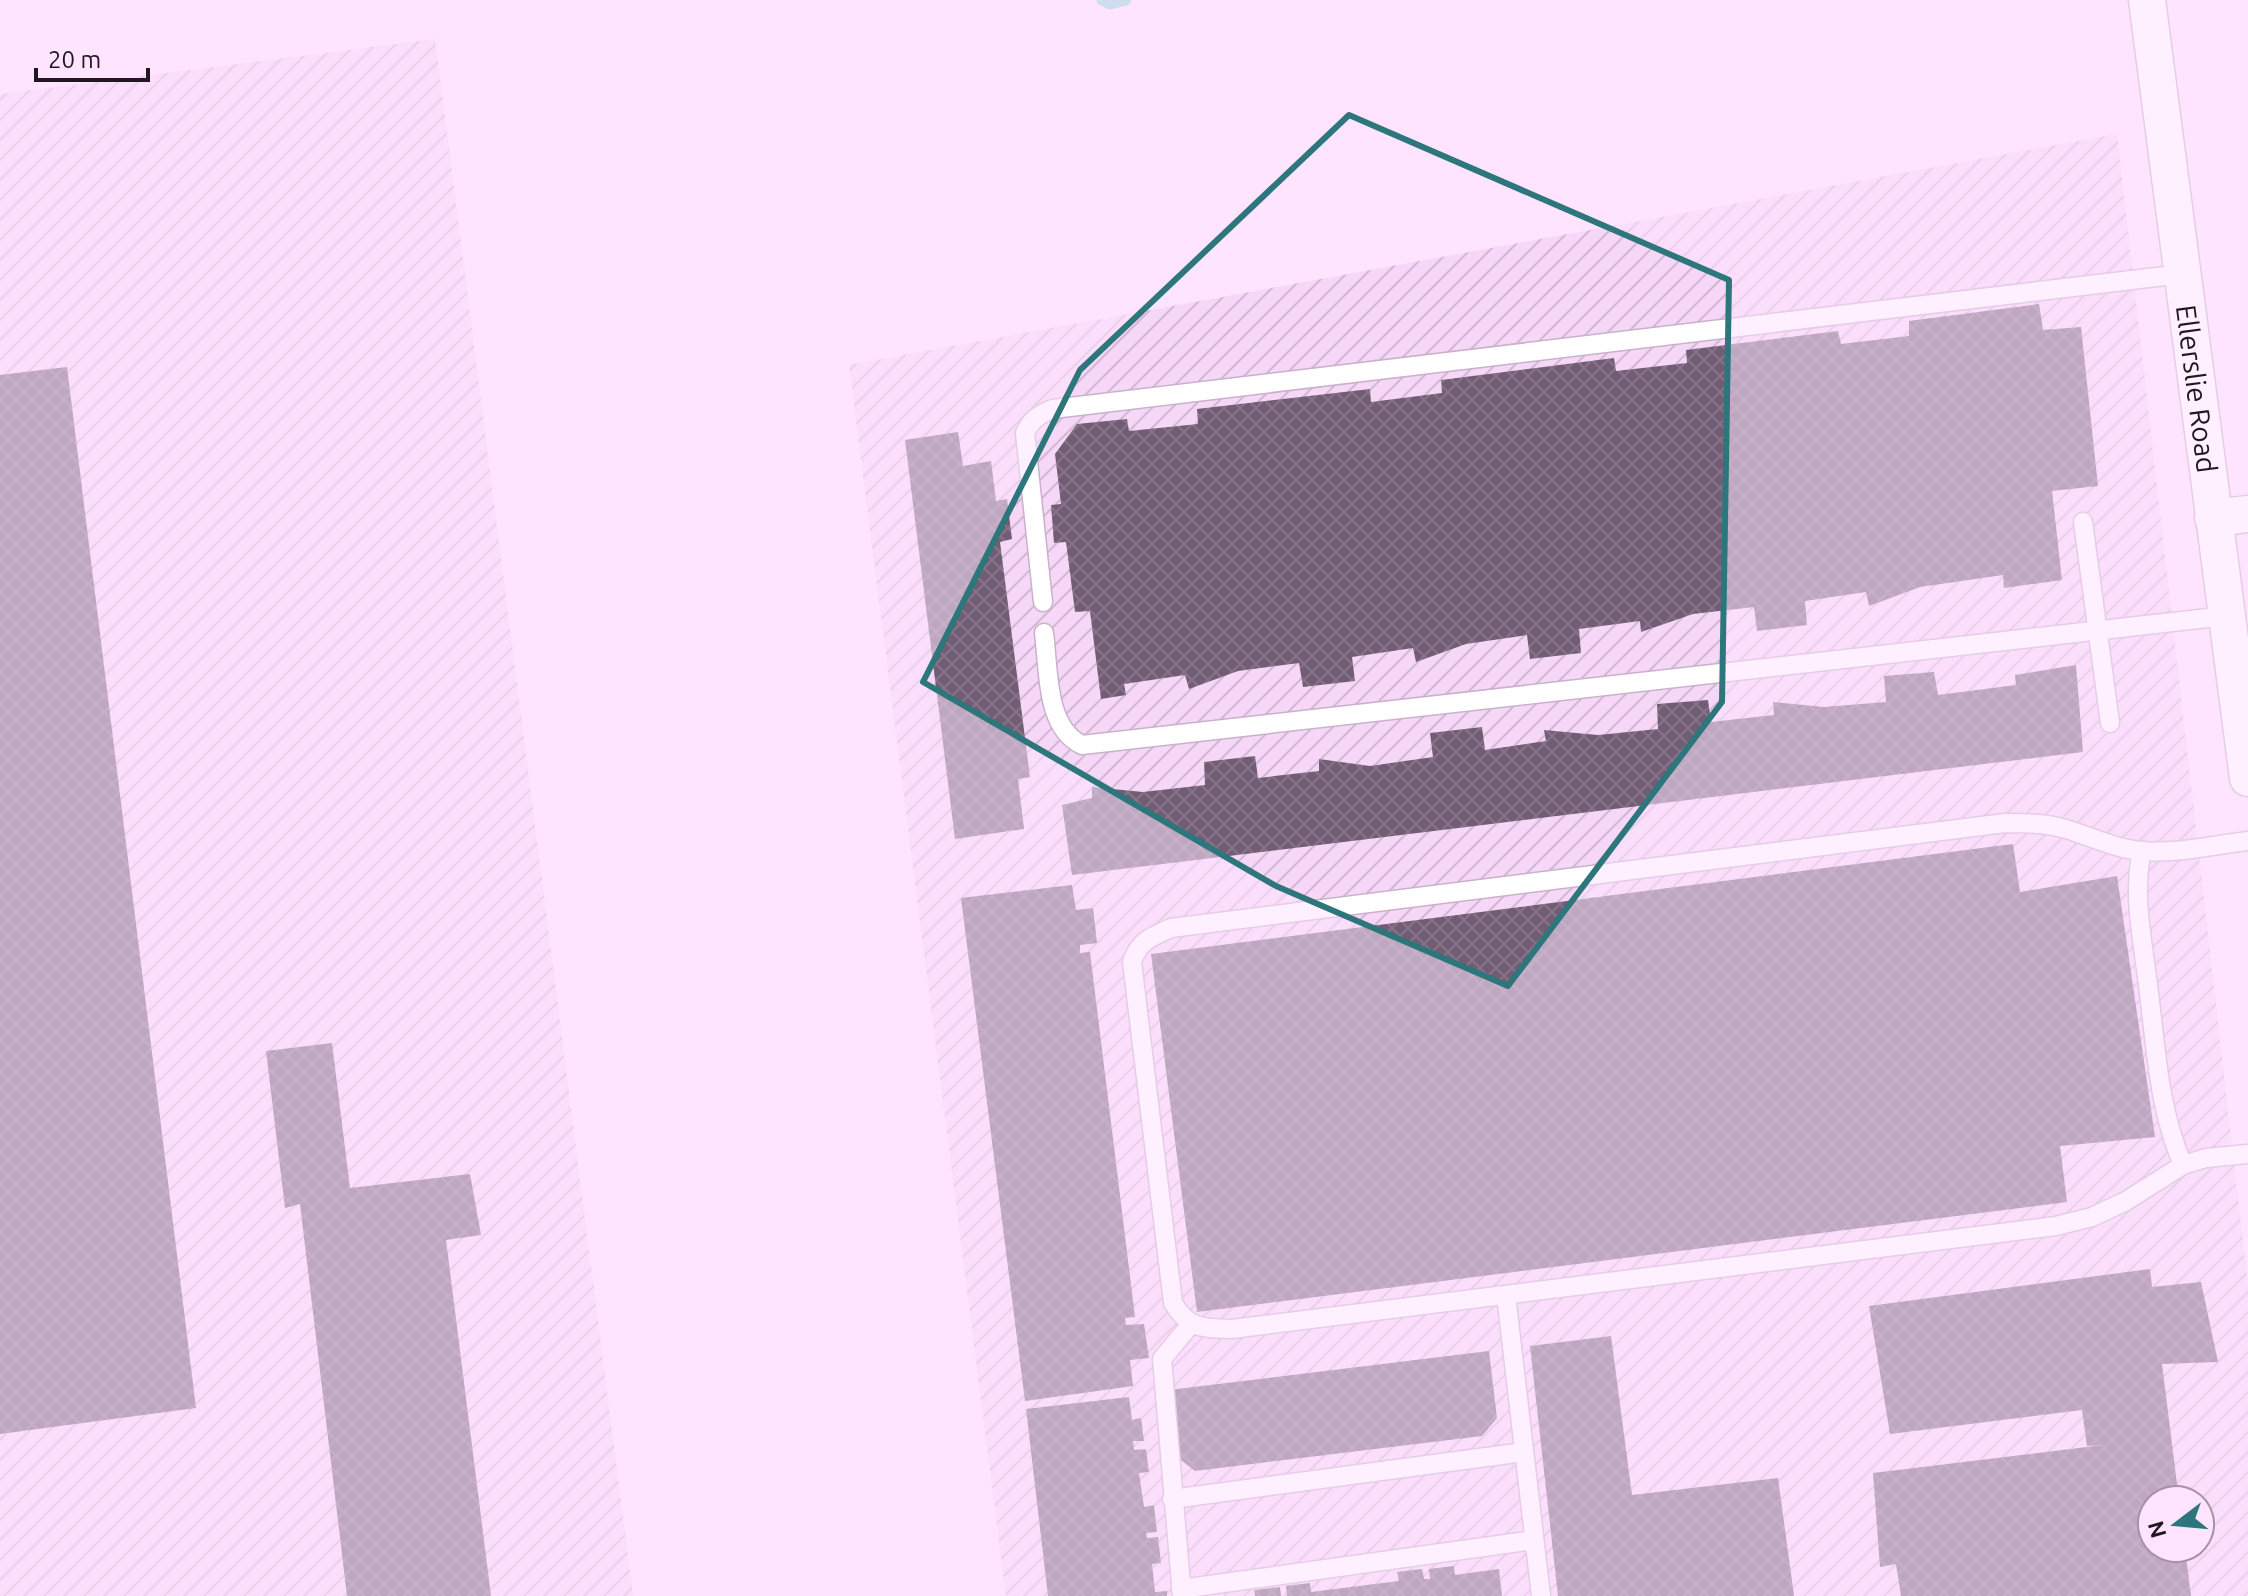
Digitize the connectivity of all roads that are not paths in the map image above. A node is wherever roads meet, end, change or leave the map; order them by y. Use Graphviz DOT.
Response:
graph roads {
  1 [pos="2147,0"];
  2 [pos="2182,274"];
  3 [pos="2231,516"];
  4 [pos="2083,522"];
  5 [pos="1043,602"];
  6 [pos="2226,616"];
  7 [pos="2098,630"];
  8 [pos="1044,633"];
  9 [pos="2110,723"];
  10 [pos="2248,778"];
  11 [pos="2248,841"];
  12 [pos="2142,851"];
  13 [pos="2248,1154"];
  14 [pos="2183,1165"];
  15 [pos="1506,1295"];
  16 [pos="1191,1324"];
  17 [pos="1524,1452"];
  18 [pos="1172,1499"];
  19 [pos="1534,1540"];
  20 [pos="1181,1593"];
  21 [pos="1541,1596"];
  1 -- 2 [label="street, Ellerslie Road"];
  2 -- 3 [label="street, Ellerslie Road"];
  2 -- 5 [label="lane"];
  3 -- 6 [label="street, Ellerslie Road"];
  4 -- 7 [label="lane"];
  6 -- 7 [label="lane"];
  6 -- 10 [label="street, Ellerslie Road"];
  7 -- 8 [label="lane"];
  7 -- 9 [label="lane"];
  11 -- 12 [label="lane"];
  12 -- 14 [label="lane"];
  12 -- 16 [label="lane"];
  13 -- 14 [label="lane"];
  14 -- 15 [label="lane"];
  15 -- 16 [label="lane"];
  15 -- 17 [label="lane"];
  16 -- 18 [label="lane"];
  17 -- 18 [label="lane"];
  17 -- 19 [label="lane"];
  18 -- 20 [label="lane"];
  19 -- 20 [label="lane"];
  19 -- 21 [label="lane"];
}
